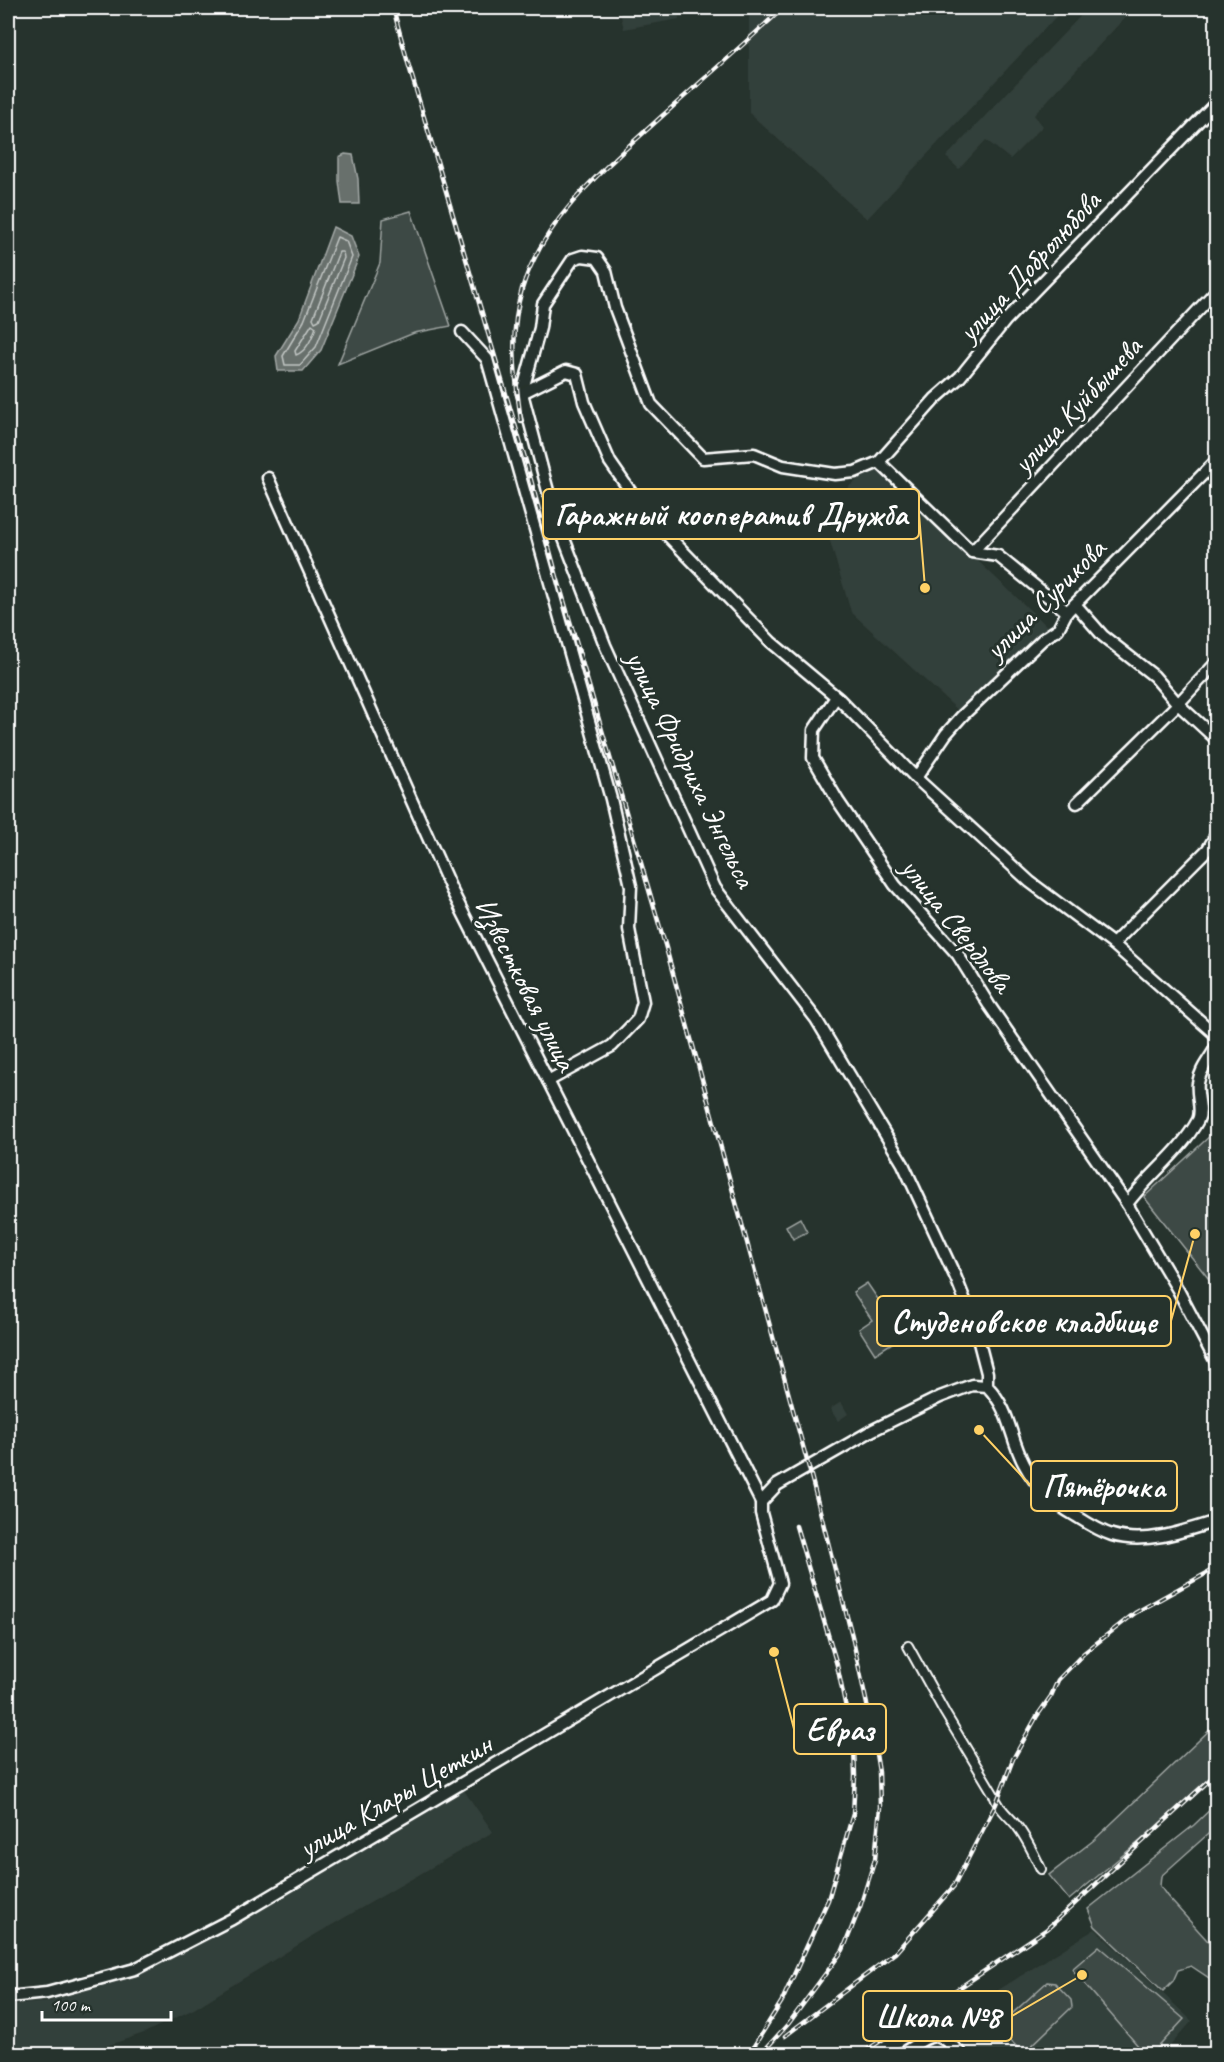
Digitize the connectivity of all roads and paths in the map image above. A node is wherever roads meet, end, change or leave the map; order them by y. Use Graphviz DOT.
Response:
graph roads {
  1 [pos="1216,103"];
  2 [pos="1216,291"];
  3 [pos="462,332"];
  4 [pos="522,393"];
  5 [pos="1216,461"];
  6 [pos="879,462"];
  7 [pos="268,478"];
  8 [pos="972,552"];
  9 [pos="1076,604"];
  10 [pos="1067,612"];
  11 [pos="1216,663"];
  12 [pos="836,697"];
  13 [pos="1178,704"];
  14 [pos="1216,739"];
  15 [pos="916,778"];
  16 [pos="1077,803"];
  17 [pos="1216,835"];
  18 [pos="1113,944"];
  19 [pos="1216,1035"];
  20 [pos="1216,1047"];
  21 [pos="548,1081"];
  22 [pos="1127,1204"];
  23 [pos="1216,1362"];
  24 [pos="987,1386"];
  25 [pos="761,1502"];
  26 [pos="1216,1521"];
  27 [pos="908,1646"];
  28 [pos="1041,1869"];
  29 [pos="8,1996"];
  30 [pos="957,2050"];
  31 [pos="902,2055"];
  1 -- 6 [label="street, улица Добролюбова"];
  2 -- 8 [label="street, улица Куйбышева"];
  3 -- 21 [label="street"];
  4 -- 6 [label="street"];
  4 -- 12 [label="street"];
  4 -- 24 [label="street, улица Фридриха Энгельса"];
  5 -- 9 [label="street, улица Сурикова"];
  6 -- 8 [label="street"];
  7 -- 21 [label="street, Известковая улица"];
  8 -- 10 [label="street"];
  9 -- 10 [label="street, улица Сурикова"];
  9 -- 13 [label="street"];
  10 -- 15 [label="street, улица Сурикова"];
  11 -- 13 [label="street"];
  12 -- 15 [label="street"];
  12 -- 22 [label="street, улица Свердлова"];
  13 -- 14 [label="street"];
  13 -- 16 [label="street"];
  15 -- 18 [label="street"];
  17 -- 18 [label="street"];
  18 -- 19 [label="street"];
  20 -- 22 [label="street"];
  21 -- 25 [label="street, Известковая улица"];
  22 -- 23 [label="street"];
  24 -- 25 [label="street"];
  24 -- 26 [label="street, улица Фридриха Энгельса"];
  25 -- 29 [label="street, улица Клары Цеткин"];
  27 -- 28 [label="street"];
  30 -- 31 [label="street"];
}
